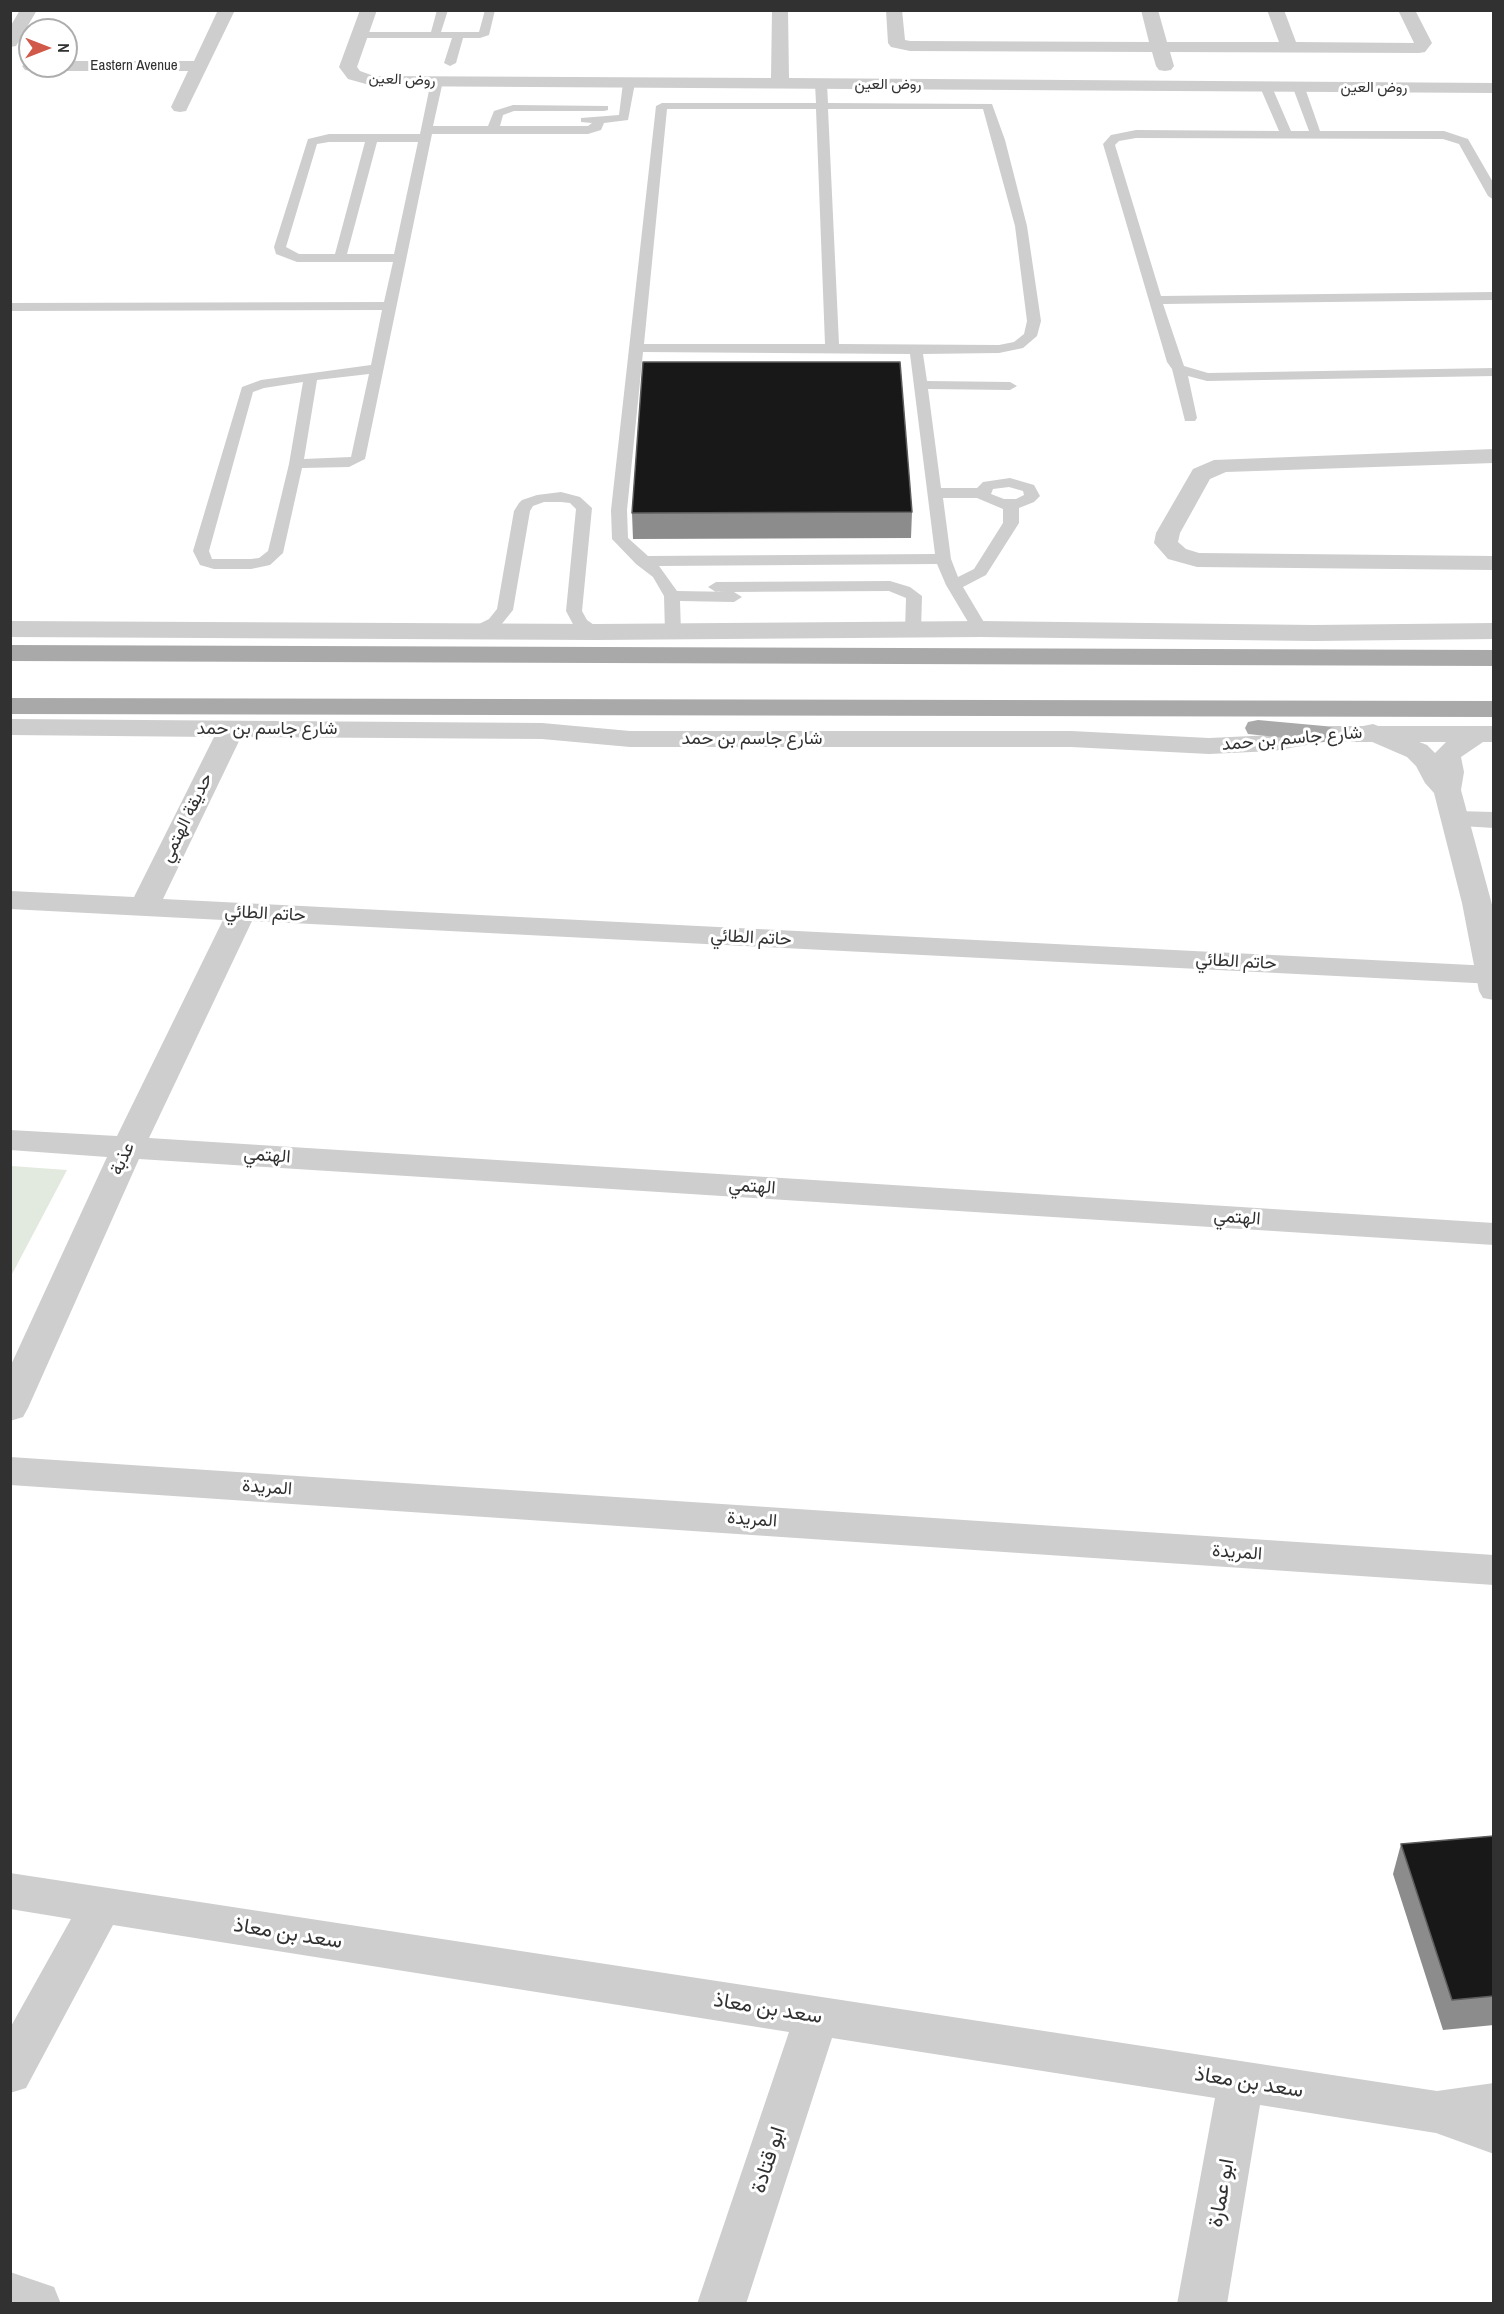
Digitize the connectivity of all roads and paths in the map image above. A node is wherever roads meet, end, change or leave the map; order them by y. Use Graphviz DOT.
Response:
graph roads {
  1 [pos="29,10"];
  2 [pos="227,10"];
  3 [pos="369,10"];
  4 [pos="443,10"];
  5 [pos="490,10"];
  6 [pos="780,10"];
  7 [pos="894,10"];
  8 [pos="1149,10"];
  9 [pos="1275,10"];
  10 [pos="1406,10"];
  11 [pos="359,35"];
  12 [pos="435,35"];
  13 [pos="458,36"];
  14 [pos="10,42"];
  15 [pos="1159,47"];
  16 [pos="1290,48"];
  17 [pos="450,63"];
  18 [pos="78,66"];
  19 [pos="200,66"];
  20 [pos="437,81"];
  21 [pos="629,83"];
  22 [pos="660,83"];
  23 [pos="780,84"];
  24 [pos="821,84"];
  25 [pos="985,85"];
  26 [pos="1171,87"];
  27 [pos="1266,87"];
  28 [pos="1299,87"];
  29 [pos="1494,88"];
  30 [pos="662,105"];
  31 [pos="180,106"];
  32 [pos="988,106"];
  33 [pos="822,107"];
  34 [pos="625,108"];
  35 [pos="494,125"];
  36 [pos="427,134"];
  37 [pos="1286,134"];
  38 [pos="1316,135"];
  39 [pos="372,138"];
  40 [pos="1494,196"];
  41 [pos="340,258"];
  42 [pos="401,258"];
  43 [pos="1494,296"];
  44 [pos="1156,300"];
  45 [pos="391,306"];
  46 [pos="10,307"];
  47 [pos="637,348"];
  48 [pos="832,348"];
  49 [pos="916,350"];
  50 [pos="376,369"];
  51 [pos="1179,369"];
  52 [pos="1494,372"];
  53 [pos="311,377"];
  54 [pos="922,385"];
  55 [pos="1010,386"];
  56 [pos="1190,418"];
  57 [pos="1494,456"];
  58 [pos="296,464"];
  59 [pos="982,492"];
  60 [pos="934,493"];
  61 [pos="1011,505"];
  62 [pos="943,559"];
  63 [pos="642,561"];
  64 [pos="1494,563"];
  65 [pos="954,585"];
  66 [pos="716,587"];
  67 [pos="672,596"];
  68 [pos="833,598"];
  69 [pos="10,629"];
  70 [pos="980,629"];
  71 [pos="477,631"];
  72 [pos="913,631"];
  73 [pos="1494,631"];
  74 [pos="596,632"];
  75 [pos="673,632"];
  76 [pos="10,653"];
  77 [pos="1494,658"];
  78 [pos="10,706"];
  79 [pos="1111,709"];
  80 [pos="1494,709"];
  81 [pos="10,727"];
  82 [pos="231,729"];
  83 [pos="1373,732"];
  84 [pos="1324,734"];
  85 [pos="1485,734"];
  86 [pos="1447,790"];
  87 [pos="1455,819"];
  88 [pos="1494,820"];
  89 [pos="10,900"];
  90 [pos="1485,903"];
  91 [pos="144,908"];
  92 [pos="241,913"];
  93 [pos="1492,983"];
  94 [pos="10,1140"];
  95 [pos="128,1147"];
  96 [pos="1494,1234"];
  97 [pos="10,1408"];
  98 [pos="10,1471"];
  99 [pos="1494,1570"];
  100 [pos="10,1891"];
  101 [pos="101,1905"];
  102 [pos="817,2016"];
  103 [pos="10,2073"];
  104 [pos="1241,2082"];
  105 [pos="1494,2104"];
  106 [pos="1436,2112"];
  107 [pos="1494,2133"];
  108 [pos="10,2295"];
  109 [pos="37,2304"];
  110 [pos="722,2304"];
  111 [pos="1202,2304"];
  1 -- 14 [label="street"];
  2 -- 19 [label="street"];
  3 -- 11 [label="street, روض العين"];
  4 -- 12 [label="lane"];
  5 -- 13 [label="lane"];
  6 -- 23 [label="street"];
  7 -- 15 [label="street"];
  8 -- 15 [label="street"];
  9 -- 16 [label="street"];
  10 -- 16 [label="street"];
  11 -- 12 [label="lane"];
  11 -- 20 [label="street, روض العين"];
  12 -- 13 [label="lane"];
  13 -- 17 [label="lane"];
  15 -- 16 [label="street"];
  15 -- 26 [label="street"];
  18 -- 19 [label="street, Eastern Avenue"];
  19 -- 31 [label="street"];
  20 -- 21 [label="street, روض العين"];
  20 -- 36 [label="lane"];
  21 -- 22 [label="street, روض العين"];
  21 -- 34 [label="lane"];
  22 -- 23 [label="street, روض العين"];
  22 -- 30 [label="lane"];
  23 -- 24 [label="street, روض العين"];
  24 -- 25 [label="street, روض العين"];
  24 -- 33 [label="lane"];
  25 -- 26 [label="street, روض العين"];
  25 -- 32 [label="lane"];
  26 -- 27 [label="street, روض العين"];
  27 -- 28 [label="street, روض العين"];
  27 -- 37 [label="lane"];
  28 -- 29 [label="street, روض العين"];
  28 -- 38 [label="lane"];
  30 -- 33 [label="lane"];
  30 -- 47 [label="lane"];
  32 -- 33 [label="lane"];
  32 -- 49 [label="lane"];
  33 -- 48 [label="lane"];
  34 -- 35 [label="lane"];
  34 -- 35 [label="lane"];
  35 -- 36 [label="lane"];
  36 -- 39 [label="lane"];
  36 -- 42 [label="lane"];
  37 -- 38 [label="lane"];
  37 -- 44 [label="lane"];
  38 -- 40 [label="lane"];
  39 -- 41 [label="lane"];
  39 -- 41 [label="lane"];
  41 -- 42 [label="lane"];
  42 -- 45 [label="lane"];
  43 -- 44 [label="lane"];
  44 -- 51 [label="lane"];
  45 -- 46 [label="lane"];
  45 -- 50 [label="lane"];
  47 -- 48 [label="lane"];
  47 -- 63 [label="lane"];
  48 -- 49 [label="lane"];
  49 -- 54 [label="lane"];
  50 -- 53 [label="lane"];
  50 -- 58 [label="lane"];
  51 -- 52 [label="lane"];
  51 -- 56 [label="lane"];
  53 -- 58 [label="lane"];
  53 -- 58 [label="lane"];
  54 -- 55 [label="lane"];
  54 -- 60 [label="lane"];
  57 -- 64 [label="street"];
  59 -- 60 [label="lane"];
  59 -- 61 [label="lane"];
  59 -- 61 [label="lane"];
  60 -- 62 [label="lane"];
  61 -- 65 [label="lane"];
  62 -- 63 [label="lane"];
  62 -- 65 [label="lane"];
  63 -- 67 [label="lane"];
  65 -- 70 [label="lane"];
  66 -- 72 [label="lane"];
  67 -- 68 [label="lane"];
  67 -- 75 [label="lane"];
  69 -- 71 [label="street"];
  70 -- 72 [label="street"];
  70 -- 73 [label="street"];
  71 -- 74 [label="street"];
  71 -- 74 [label="lane"];
  72 -- 75 [label="street"];
  74 -- 75 [label="street"];
  76 -- 77 [label="main road"];
  78 -- 79 [label="main road, شارع جاسم بن حمد"];
  79 -- 80 [label="main road, شارع جاسم بن حمد"];
  79 -- 84 [label="main road"];
  81 -- 82 [label="street, شارع جاسم بن حمد"];
  82 -- 84 [label="street, شارع جاسم بن حمد"];
  82 -- 91 [label="street, حديقة الهتمي"];
  83 -- 84 [label="street, شارع جاسم بن حمد"];
  83 -- 85 [label="street, شارع جاسم بن حمد"];
  83 -- 86 [label="street"];
  85 -- 86 [label="street"];
  86 -- 87 [label="street"];
  87 -- 88 [label="street"];
  87 -- 90 [label="street"];
  89 -- 91 [label="street, حاتم الطائي"];
  90 -- 93 [label="street"];
  91 -- 92 [label="street, حاتم الطائي"];
  92 -- 93 [label="street, حاتم الطائي"];
  92 -- 95 [label="street, عذبة"];
  94 -- 95 [label="street, الهتمي"];
  95 -- 96 [label="street, الهتمي"];
  95 -- 97 [label="street, عذبة"];
  98 -- 99 [label="street, المريدة"];
  100 -- 101 [label="street, سعد بن معاذ"];
  101 -- 102 [label="street, سعد بن معاذ"];
  101 -- 103 [label="street"];
  102 -- 104 [label="street, سعد بن معاذ"];
  102 -- 110 [label="street, ابو قتادة"];
  104 -- 106 [label="street, سعد بن معاذ"];
  104 -- 111 [label="street, ابو عمارة"];
  105 -- 106 [label="street, سعد بن معاذ"];
  106 -- 107 [label="street, سعد بن معاذ"];
  108 -- 109 [label="street"];
}
